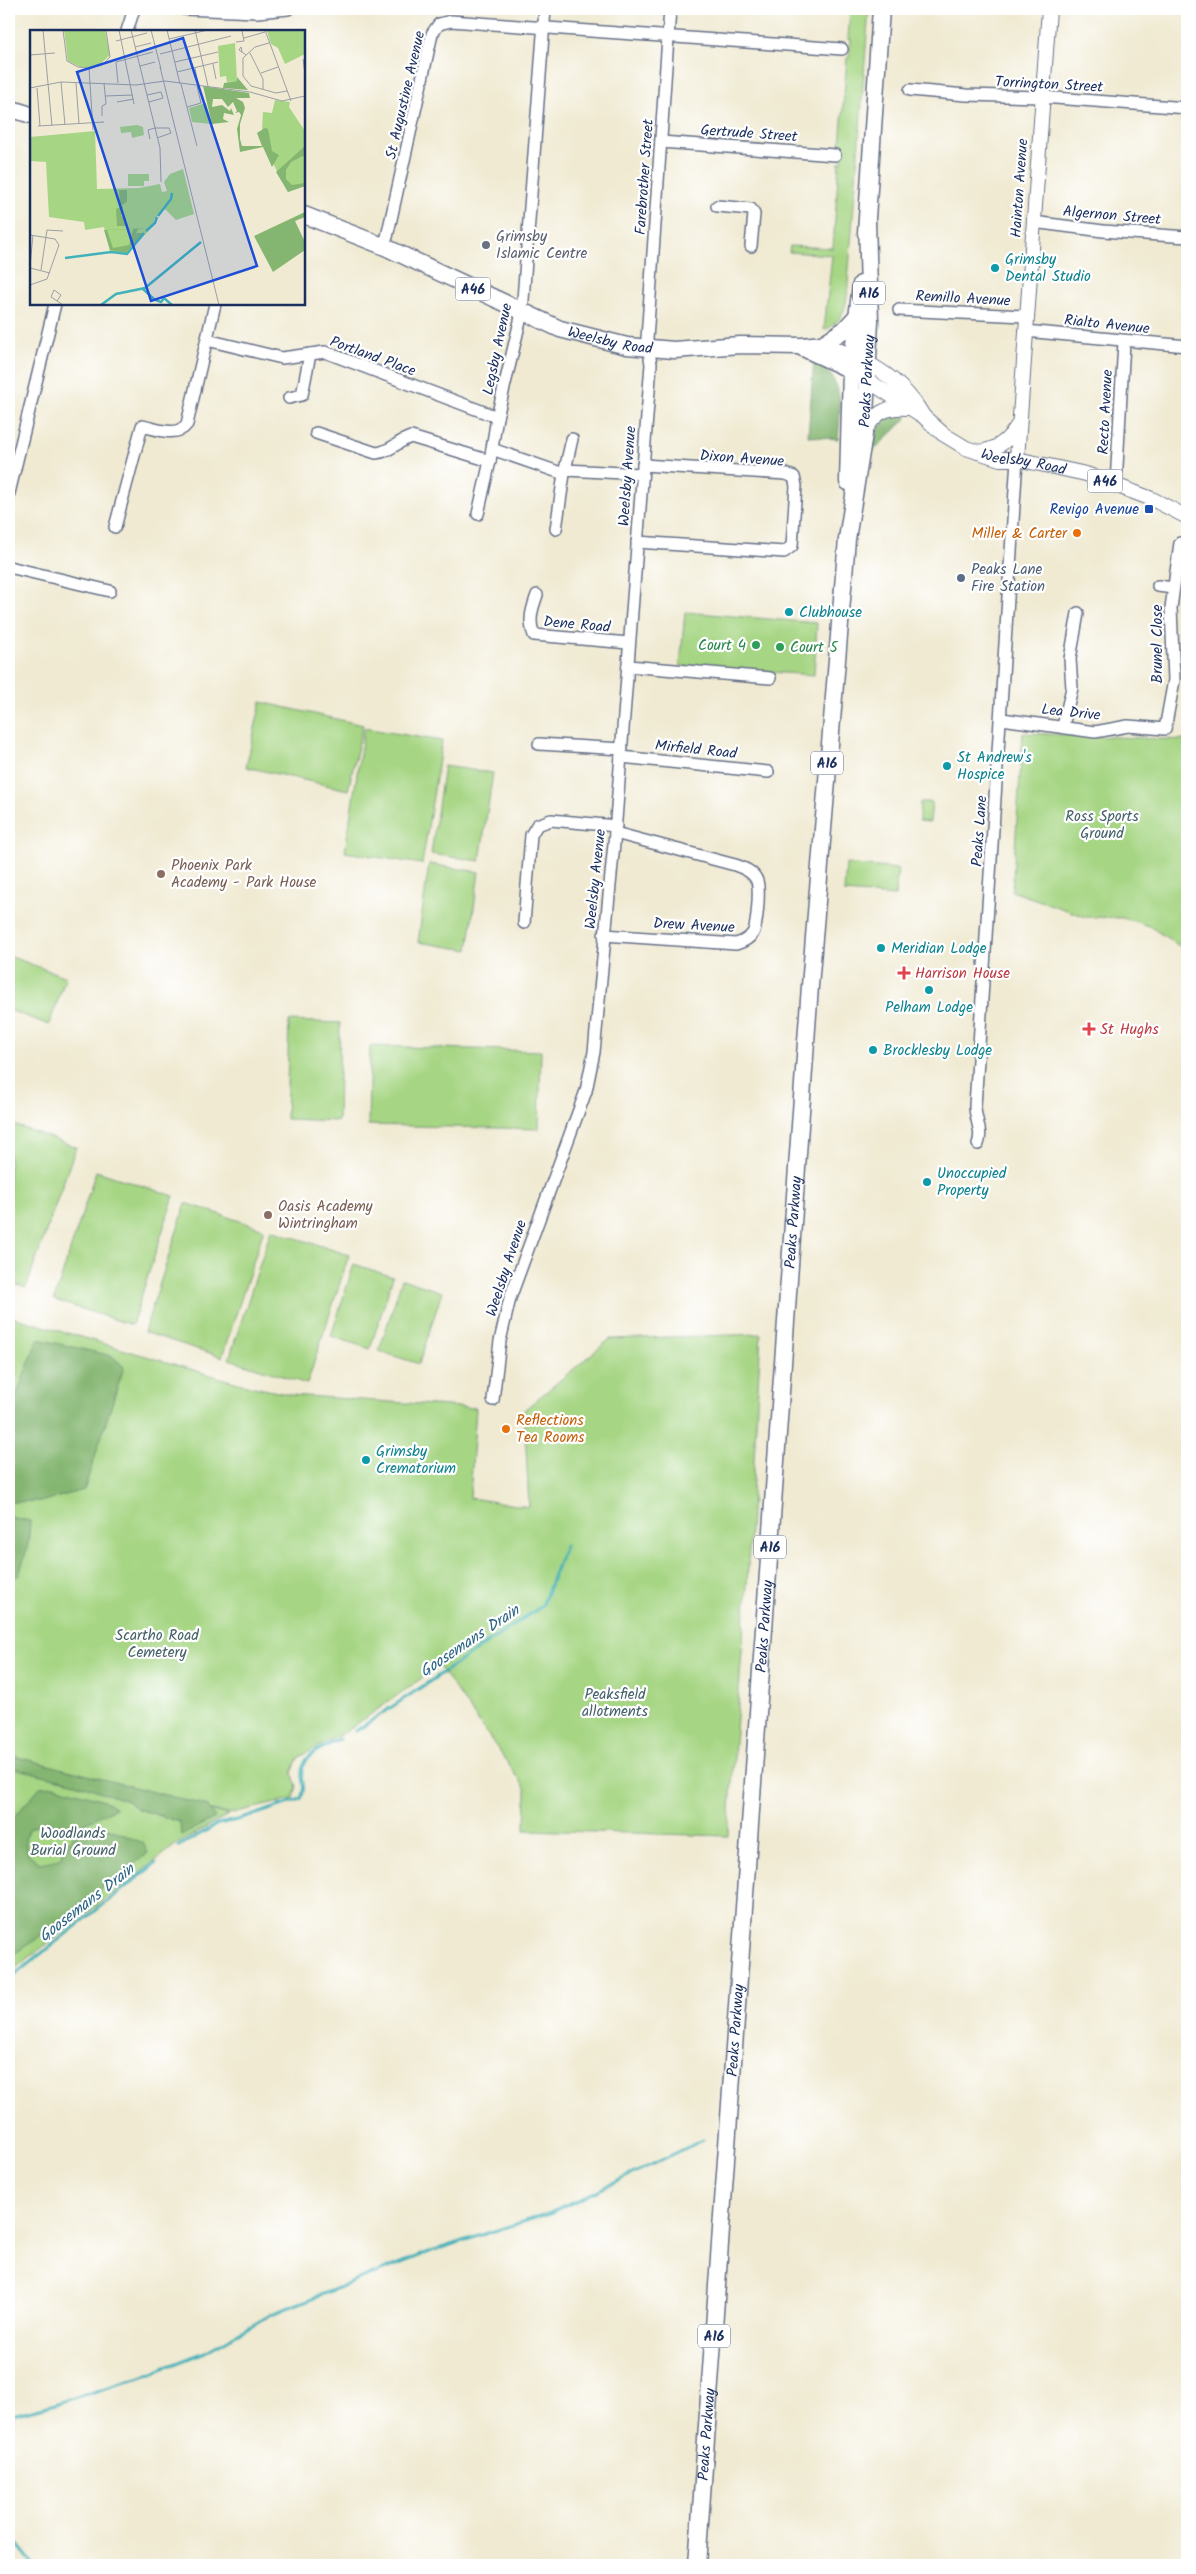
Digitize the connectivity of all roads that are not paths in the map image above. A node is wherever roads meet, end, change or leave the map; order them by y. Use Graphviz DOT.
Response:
graph roads {
  1 [pos="134,9"];
  2 [pos="184,9"];
  3 [pos="288,9"];
  4 [pos="545,9"];
  5 [pos="670,9"];
  6 [pos="881,9"];
  7 [pos="1049,9"];
  8 [pos="543,28"];
  9 [pos="127,30"];
  10 [pos="668,37"];
  11 [pos="842,49"];
  12 [pos="910,90"];
  13 [pos="1042,97"];
  14 [pos="9,108"];
  15 [pos="1187,108"];
  16 [pos="30,115"];
  17 [pos="661,142"];
  18 [pos="835,155"];
  19 [pos="717,206"];
  20 [pos="305,215"];
  21 [pos="867,222"];
  22 [pos="1033,222"];
  23 [pos="1187,237"];
  24 [pos="383,246"];
  25 [pos="751,246"];
  26 [pos="55,305"];
  27 [pos="215,305"];
  28 [pos="899,310"];
  29 [pos="522,313"];
  30 [pos="857,316"];
  31 [pos="1026,316"];
  32 [pos="1025,331"];
  33 [pos="207,340"];
  34 [pos="1124,342"];
  35 [pos="822,344"];
  36 [pos="799,346"];
  37 [pos="1187,346"];
  38 [pos="647,348"];
  39 [pos="310,354"];
  40 [pos="852,363"];
  41 [pos="868,372"];
  42 [pos="289,398"];
  43 [pos="909,408"];
  44 [pos="923,416"];
  45 [pos="497,417"];
  46 [pos="1019,423"];
  47 [pos="316,433"];
  48 [pos="864,434"];
  49 [pos="572,439"];
  50 [pos="492,449"];
  51 [pos="977,452"];
  52 [pos="1017,459"];
  53 [pos="490,461"];
  54 [pos="643,470"];
  55 [pos="565,472"];
  56 [pos="1116,484"];
  57 [pos="9,493"];
  58 [pos="478,514"];
  59 [pos="1187,517"];
  60 [pos="115,527"];
  61 [pos="556,529"];
  62 [pos="847,539"];
  63 [pos="637,542"];
  64 [pos="1180,543"];
  65 [pos="9,567"];
  66 [pos="1158,586"];
  67 [pos="1173,588"];
  68 [pos="110,591"];
  69 [pos="537,595"];
  70 [pos="1078,613"];
  71 [pos="629,643"];
  72 [pos="628,666"];
  73 [pos="770,678"];
  74 [pos="1002,720"];
  75 [pos="1063,726"];
  76 [pos="1166,729"];
  77 [pos="539,744"];
  78 [pos="622,753"];
  79 [pos="768,772"];
  80 [pos="615,829"];
  81 [pos="524,923"];
  82 [pos="604,935"];
  83 [pos="978,1144"];
  84 [pos="493,1400"];
  85 [pos="697,2565"];
  1 -- 9 [label="street"];
  2 -- 3 [label="street"];
  4 -- 8 [label="street, Legsby Avenue"];
  5 -- 10 [label="street, Farebrother Street"];
  6 -- 21 [label="highway, Peaks Parkway / A16"];
  7 -- 13 [label="main road, Hainton Avenue"];
  8 -- 10 [label="street, St Augustine Avenue"];
  8 -- 24 [label="street, St Augustine Avenue"];
  8 -- 29 [label="street, Legsby Avenue"];
  10 -- 11 [label="street, St Augustine Avenue"];
  10 -- 17 [label="street, Farebrother Street"];
  12 -- 13 [label="street, Torrington Street"];
  13 -- 15 [label="street, Torrington Street"];
  13 -- 22 [label="main road, Hainton Avenue"];
  14 -- 16 [label="highway"];
  17 -- 18 [label="street, Gertrude Street"];
  17 -- 38 [label="street, Farebrother Street"];
  19 -- 25 [label="street"];
  20 -- 24 [label="highway, Weelsby Road / A46"];
  21 -- 30 [label="highway, Peaks Parkway / A16"];
  21 -- 41 [label="highway, Peaks Parkway / A16"];
  22 -- 23 [label="street, Algernon Street"];
  22 -- 31 [label="main road, Hainton Avenue"];
  24 -- 29 [label="highway, Weelsby Road / A46"];
  26 -- 57 [label="street"];
  27 -- 33 [label="street"];
  28 -- 31 [label="street, Remillo Avenue"];
  29 -- 38 [label="highway, Weelsby Road / A46"];
  29 -- 45 [label="street, Legsby Avenue"];
  30 -- 35 [label="highway, A46"];
  30 -- 40 [label="highway, Peaks Parkway / A16"];
  31 -- 32 [label="main road, Hainton Avenue"];
  32 -- 34 [label="street, Rialto Avenue"];
  32 -- 46 [label="main road, Hainton Avenue"];
  33 -- 39 [label="street, Portland Place"];
  33 -- 60 [label="street"];
  34 -- 37 [label="street, Rialto Avenue"];
  34 -- 56 [label="street, Recto Avenue"];
  35 -- 36 [label="highway, A46"];
  35 -- 40 [label="highway, A46"];
  36 -- 38 [label="highway, Weelsby Road / A46"];
  36 -- 40 [label="highway, Weelsby Road / A46"];
  38 -- 54 [label="street, Weelsby Avenue"];
  39 -- 42 [label="street"];
  39 -- 45 [label="street, Portland Place"];
  40 -- 41 [label="highway, Weelsby Road / A46"];
  40 -- 62 [label="highway, Peaks Parkway / A16"];
  41 -- 43 [label="main road, Weelsby Road / A46"];
  41 -- 44 [label="main road, Weelsby Road / A46"];
  41 -- 48 [label="highway, Peaks Parkway / A16"];
  43 -- 44 [label="main road, Weelsby Road / A46"];
  43 -- 48 [label="main road, A16"];
  44 -- 51 [label="main road, Weelsby Road / A46"];
  45 -- 50 [label="street, Legsby Avenue"];
  46 -- 51 [label="main road"];
  46 -- 52 [label="main road, Hainton Avenue"];
  47 -- 53 [label="street"];
  48 -- 62 [label="highway, Peaks Parkway / A16"];
  49 -- 55 [label="street"];
  50 -- 53 [label="street, Legsby Avenue"];
  50 -- 55 [label="street"];
  51 -- 52 [label="main road, Weelsby Road / A46"];
  52 -- 56 [label="main road, Weelsby Road / A46"];
  52 -- 74 [label="street, Peaks Lane"];
  53 -- 58 [label="street, Legsby Avenue"];
  54 -- 55 [label="street"];
  54 -- 63 [label="street, Weelsby Avenue"];
  54 -- 63 [label="street, Dixon Avenue"];
  55 -- 61 [label="street"];
  56 -- 59 [label="main road, Weelsby Road / A46"];
  62 -- 85 [label="highway, Peaks Parkway / A16"];
  63 -- 71 [label="street, Weelsby Avenue"];
  64 -- 67 [label="street, Brunel Close"];
  65 -- 68 [label="street"];
  66 -- 67 [label="street, Brunel Close"];
  67 -- 76 [label="street, Brunel Close"];
  69 -- 71 [label="street, Dene Road"];
  70 -- 75 [label="street"];
  71 -- 72 [label="street, Weelsby Avenue"];
  72 -- 73 [label="street"];
  72 -- 78 [label="street, Weelsby Avenue"];
  74 -- 75 [label="street, Lea Drive"];
  74 -- 83 [label="street, Peaks Lane"];
  75 -- 76 [label="street, Lea Drive"];
  77 -- 78 [label="street, Mirfield Road"];
  78 -- 79 [label="street, Mirfield Road"];
  78 -- 80 [label="street, Weelsby Avenue"];
  80 -- 81 [label="street"];
  80 -- 82 [label="street, Weelsby Avenue"];
  80 -- 82 [label="street, Drew Avenue"];
  82 -- 84 [label="street, Weelsby Avenue"];
}
